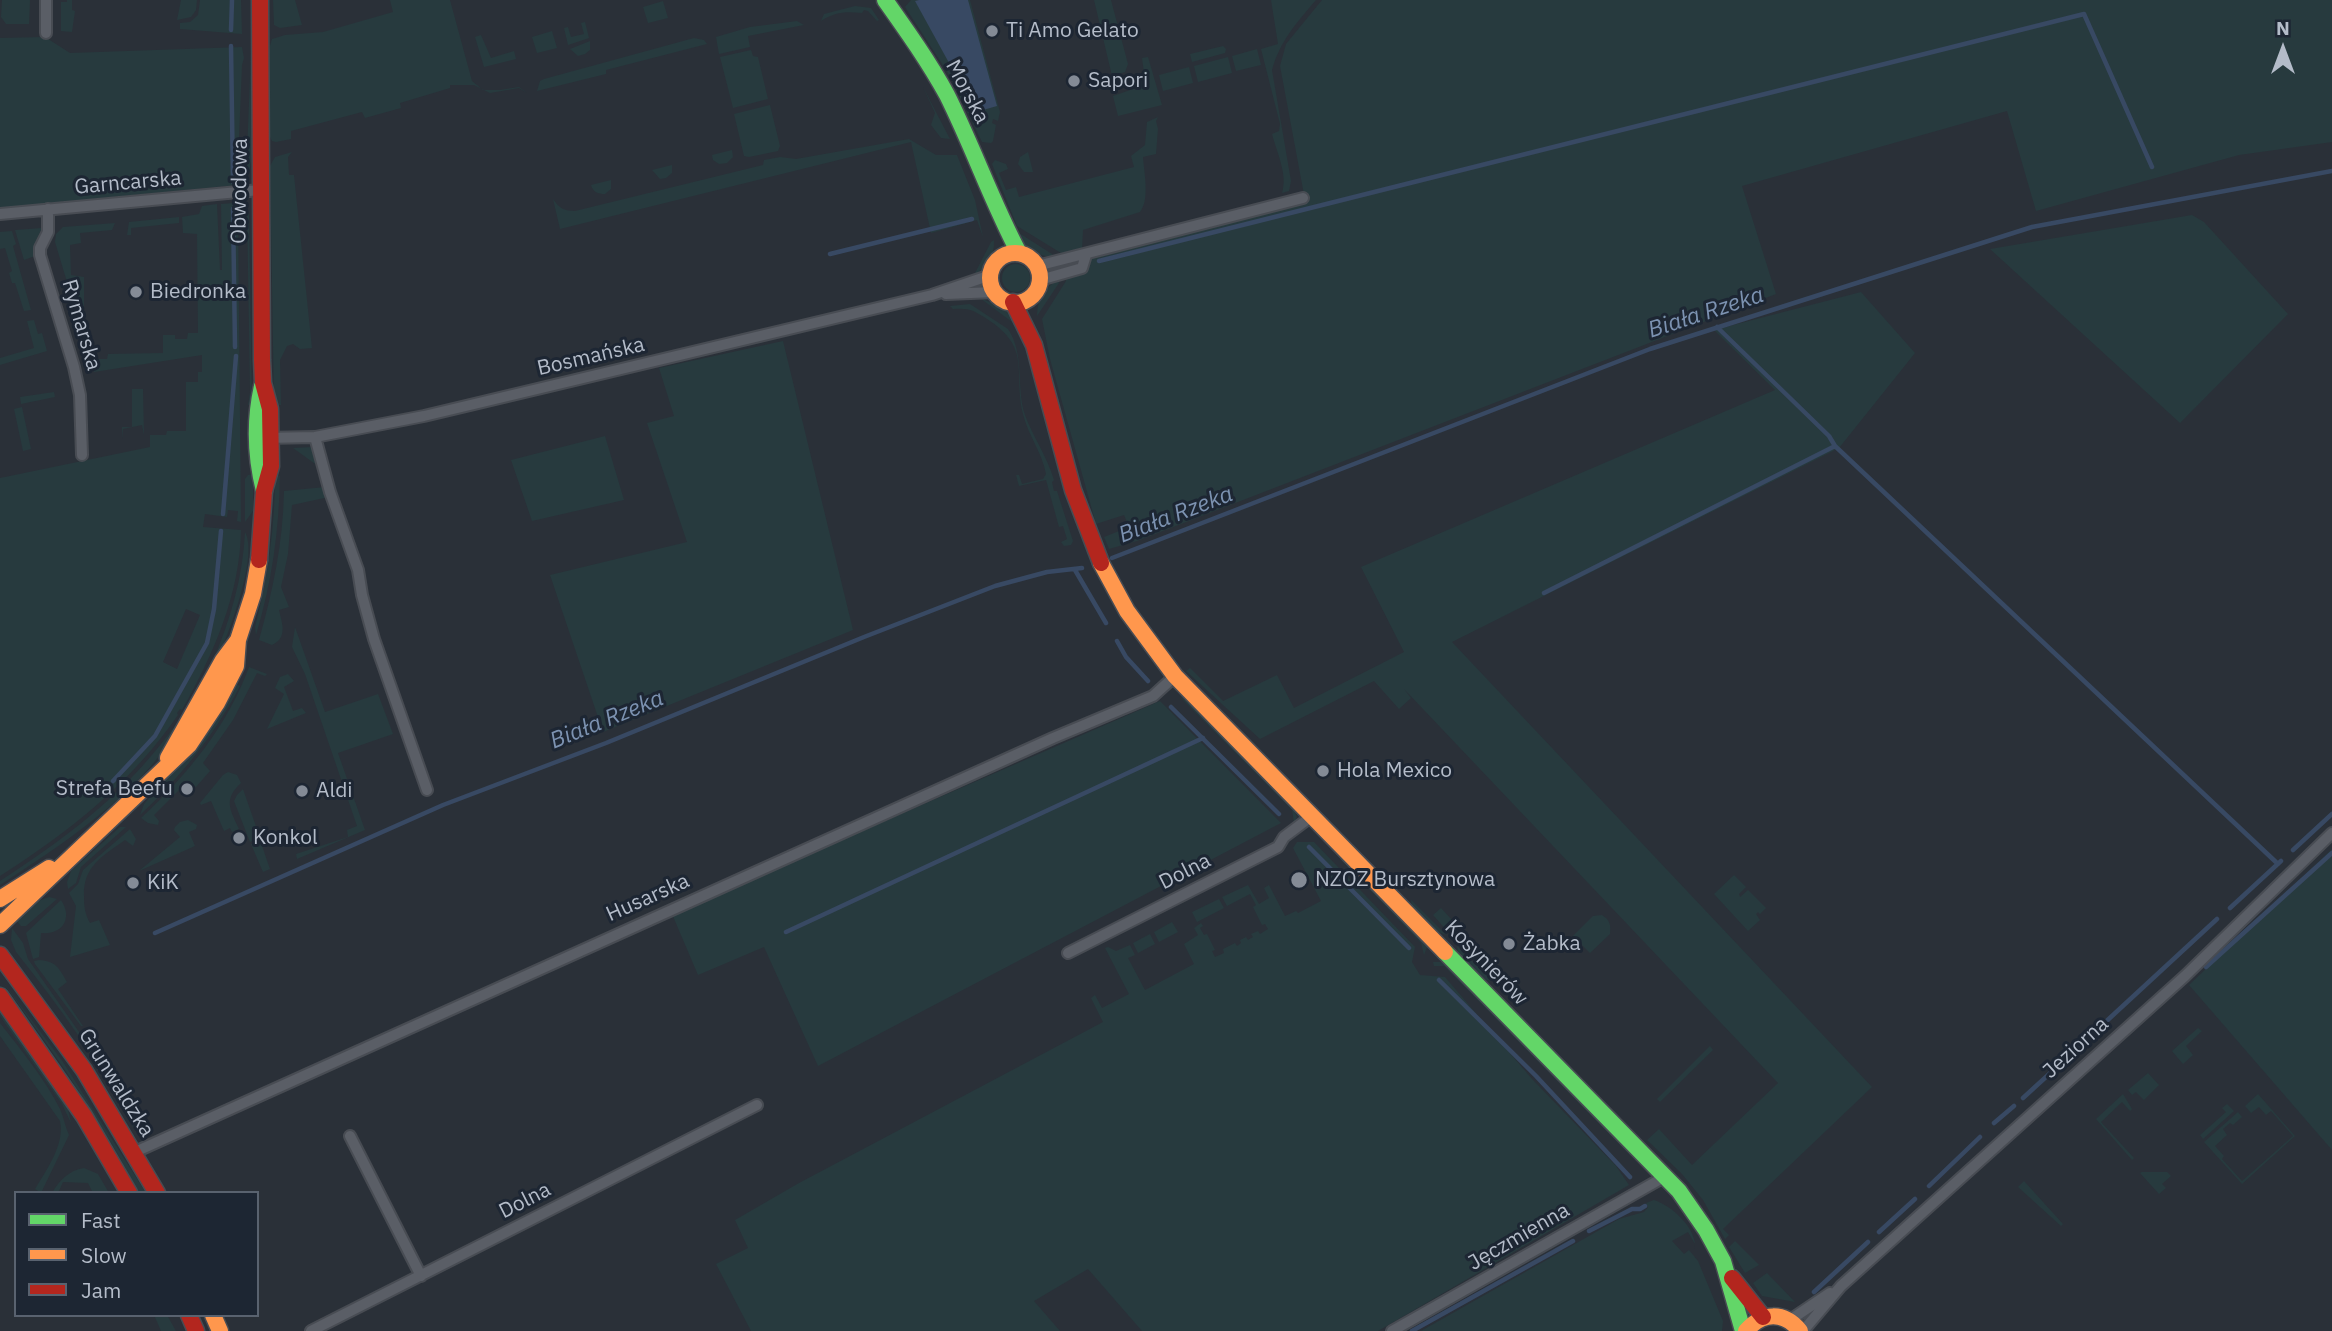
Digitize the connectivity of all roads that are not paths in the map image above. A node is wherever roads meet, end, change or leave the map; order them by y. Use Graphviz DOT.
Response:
graph roads {
  1 [pos="46,0"];
  2 [pos="260,0"];
  3 [pos="885,0"];
  4 [pos="46,33"];
  5 [pos="260,190"];
  6 [pos="1303,198"];
  7 [pos="48,209"];
  8 [pos="997,211"];
  9 [pos="0,214"];
  10 [pos="1019,253"];
  11 [pos="1001,258"];
  12 [pos="1039,273"];
  13 [pos="991,275"];
  14 [pos="995,292"];
  15 [pos="932,295"];
  16 [pos="1031,297"];
  17 [pos="1013,302"];
  18 [pos="1034,343"];
  19 [pos="316,437"];
  20 [pos="263,438"];
  21 [pos="82,455"];
  22 [pos="1175,676"];
  23 [pos="427,790"];
  24 [pos="1312,816"];
  25 [pos="2332,833"];
  26 [pos="78,850"];
  27 [pos="0,899"];
  28 [pos="0,925"];
  29 [pos="1068,953"];
  30 [pos="0,955"];
  31 [pos="0,996"];
  32 [pos="757,1105"];
  33 [pos="351,1136"];
  34 [pos="135,1152"];
  35 [pos="1666,1176"];
  36 [pos="127,1191"];
  37 [pos="156,1191"];
  38 [pos="1727,1272"];
  39 [pos="421,1276"];
  40 [pos="1842,1286"];
  41 [pos="1763,1317"];
  42 [pos="1798,1327"];
  43 [pos="312,1331"];
  44 [pos="1392,1331"];
  45 [pos="1744,1331"];
  1 -- 4 [label="street"];
  2 -- 5 [label="main road, Obwodowa"];
  3 -- 8 [label="main road, Morska"];
  5 -- 7 [label="street, Garncarska"];
  5 -- 20 [label="main road, Obwodowa"];
  6 -- 12 [label="street"];
  7 -- 9 [label="street, Garncarska"];
  7 -- 21 [label="street, Rymarska"];
  8 -- 10 [label="main road, Morska"];
  8 -- 11 [label="main road, Morska"];
  10 -- 11 [label="main road"];
  10 -- 12 [label="main road, Morska"];
  11 -- 13 [label="main road"];
  12 -- 16 [label="main road"];
  13 -- 14 [label="main road"];
  13 -- 15 [label="street, Bosmańska"];
  14 -- 15 [label="street, Bosmańska"];
  14 -- 17 [label="main road"];
  15 -- 19 [label="street, Bosmańska"];
  16 -- 17 [label="main road"];
  16 -- 18 [label="main road"];
  17 -- 18 [label="main road"];
  18 -- 22 [label="main road, Kosynierów"];
  19 -- 20 [label="street, Bosmańska"];
  19 -- 23 [label="street"];
  20 -- 26 [label="main road, Obwodowa"];
  22 -- 24 [label="main road, Kosynierów"];
  22 -- 34 [label="street, Husarska"];
  24 -- 29 [label="street, Dolna"];
  24 -- 35 [label="main road, Kosynierów"];
  25 -- 40 [label="street, Jeziorna"];
  26 -- 27 [label="main road, Obwodowa"];
  26 -- 28 [label="main road, Obwodowa"];
  30 -- 34 [label="main road, Grunwaldzka"];
  31 -- 36 [label="main road"];
  32 -- 39 [label="street, Dolna"];
  33 -- 39 [label="street"];
  34 -- 37 [label="main road, Grunwaldzka"];
  35 -- 38 [label="main road, Kosynierów"];
  35 -- 44 [label="street, Jęczmienna"];
  38 -- 41 [label="main road, Kosynierów"];
  38 -- 45 [label="main road, Kosynierów"];
  39 -- 43 [label="street, Dolna"];
  40 -- 42 [label="street, Jeziorna"];
  40 -- 42 [label="street, Jeziorna"];
  41 -- 42 [label="main road"];
  41 -- 45 [label="main road"];
}
